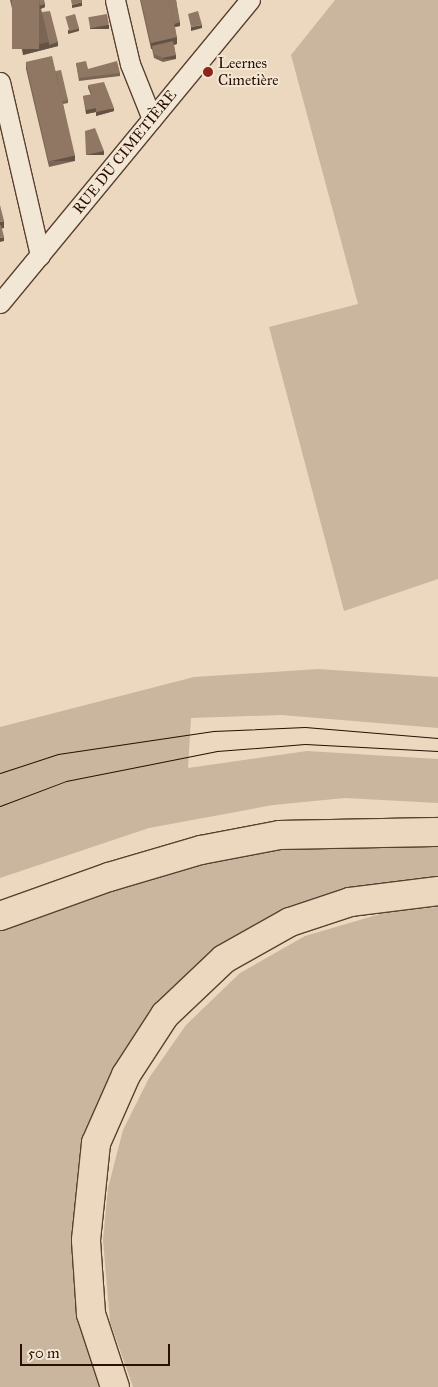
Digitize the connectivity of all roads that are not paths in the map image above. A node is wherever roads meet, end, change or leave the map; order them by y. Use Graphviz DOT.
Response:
graph roads {
  1 [pos="115,0"];
  2 [pos="250,0"];
  3 [pos="0,82"];
  4 [pos="152,119"];
  5 [pos="40,255"];
  6 [pos="0,303"];
  7 [pos="438,832"];
  8 [pos="438,891"];
  9 [pos="0,916"];
  10 [pos="114,1387"];
  1 -- 4 [label="street"];
  2 -- 4 [label="street, RUE DU CIMETIÈRE"];
  3 -- 5 [label="street"];
  4 -- 5 [label="street, RUE DU CIMETIÈRE"];
  5 -- 6 [label="street, RUE DU CIMETIÈRE"];
  7 -- 9 [label="highway"];
  8 -- 10 [label="highway"];
}
